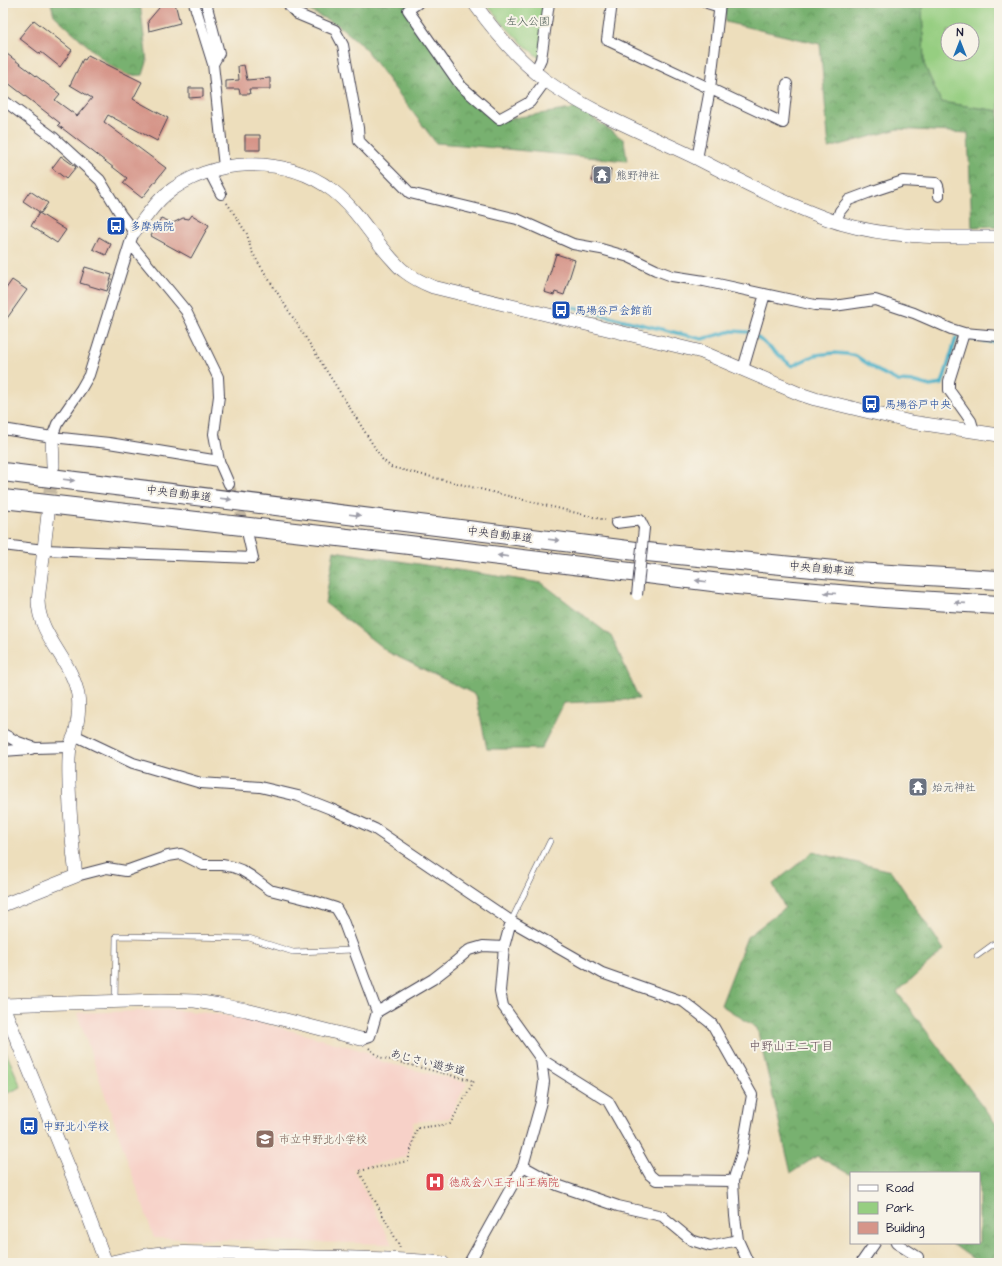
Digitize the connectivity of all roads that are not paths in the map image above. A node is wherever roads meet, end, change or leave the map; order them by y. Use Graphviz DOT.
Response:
graph roads {
  1 [pos="194,3"];
  2 [pos="206,3"];
  3 [pos="288,3"];
  4 [pos="418,3"];
  5 [pos="474,3"];
  6 [pos="549,3"];
  7 [pos="612,3"];
  8 [pos="707,3"];
  9 [pos="720,5"];
  10 [pos="213,64"];
  11 [pos="535,72"];
  12 [pos="546,80"];
  13 [pos="787,84"];
  14 [pos="710,89"];
  15 [pos="3,100"];
  16 [pos="697,159"];
  17 [pos="224,167"];
  18 [pos="210,171"];
  19 [pos="221,194"];
  20 [pos="939,196"];
  21 [pos="836,222"];
  22 [pos="999,237"];
  23 [pos="132,238"];
  24 [pos="765,294"];
  25 [pos="964,333"];
  26 [pos="999,336"];
  27 [pos="743,369"];
  28 [pos="3,429"];
  29 [pos="974,432"];
  30 [pos="999,435"];
  31 [pos="52,437"];
  32 [pos="219,461"];
  33 [pos="53,466"];
  34 [pos="3,472"];
  35 [pos="229,484"];
  36 [pos="3,499"];
  37 [pos="48,514"];
  38 [pos="616,523"];
  39 [pos="248,536"];
  40 [pos="3,545"];
  41 [pos="44,550"];
  42 [pos="999,580"];
  43 [pos="637,595"];
  44 [pos="999,605"];
  45 [pos="3,734"];
  46 [pos="72,741"];
  47 [pos="35,748"];
  48 [pos="3,751"];
  49 [pos="550,841"];
  50 [pos="76,876"];
  51 [pos="3,905"];
  52 [pos="511,921"];
  53 [pos="999,940"];
  54 [pos="504,947"];
  55 [pos="354,950"];
  56 [pos="977,956"];
  57 [pos="115,1002"];
  58 [pos="3,1006"];
  59 [pos="377,1012"];
  60 [pos="361,1039"];
  61 [pos="541,1059"];
  62 [pos="523,1166"];
  63 [pos="733,1182"];
  64 [pos="738,1240"];
  65 [pos="874,1244"];
  66 [pos="898,1244"];
  67 [pos="918,1257"];
  68 [pos="106,1263"];
  69 [pos="443,1263"];
  70 [pos="469,1263"];
  71 [pos="749,1263"];
  72 [pos="861,1263"];
  1 -- 10 [label="street"];
  2 -- 10 [label="street"];
  3 -- 24 [label="street"];
  4 -- 12 [label="street"];
  5 -- 11 [label="street"];
  6 -- 11 [label="street"];
  7 -- 14 [label="street"];
  8 -- 9 [label="street"];
  9 -- 14 [label="street"];
  10 -- 17 [label="street"];
  11 -- 12 [label="street"];
  12 -- 16 [label="street"];
  13 -- 14 [label="street"];
  14 -- 16 [label="street"];
  15 -- 23 [label="street"];
  16 -- 21 [label="street"];
  17 -- 18 [label="street"];
  17 -- 27 [label="street"];
  18 -- 19 [label="street"];
  18 -- 23 [label="street"];
  20 -- 21 [label="street"];
  21 -- 22 [label="street"];
  23 -- 31 [label="street"];
  23 -- 32 [label="street"];
  24 -- 25 [label="street"];
  24 -- 27 [label="street"];
  25 -- 26 [label="street"];
  25 -- 29 [label="street"];
  27 -- 29 [label="street"];
  28 -- 31 [label="street"];
  29 -- 30 [label="street"];
  31 -- 32 [label="street"];
  31 -- 33 [label="street"];
  32 -- 35 [label="street"];
  34 -- 42 [label="highway, 中央自動車道, one-way"];
  44 -- 36 [label="highway, 中央自動車道, one-way"];
  37 -- 41 [label="street"];
  38 -- 43 [label="street, bridge"];
  39 -- 41 [label="street"];
  40 -- 41 [label="street"];
  41 -- 46 [label="street"];
  45 -- 47 [label="street"];
  46 -- 47 [label="street"];
  46 -- 50 [label="street"];
  46 -- 52 [label="street"];
  47 -- 48 [label="street"];
  49 -- 52 [label="lane"];
  50 -- 51 [label="street"];
  50 -- 55 [label="street"];
  52 -- 54 [label="street"];
  52 -- 63 [label="street"];
  53 -- 56 [label="lane"];
  54 -- 59 [label="street"];
  54 -- 61 [label="street"];
  55 -- 57 [label="lane"];
  55 -- 59 [label="street"];
  57 -- 58 [label="street"];
  57 -- 60 [label="street"];
  58 -- 68 [label="street"];
  59 -- 60 [label="street"];
  61 -- 62 [label="street"];
  61 -- 63 [label="street"];
  62 -- 64 [label="street"];
  62 -- 70 [label="street"];
  63 -- 64 [label="street"];
  64 -- 71 [label="street"];
  65 -- 72 [label="street"];
  66 -- 67 [label="street"];
  68 -- 69 [label="street"];
}
